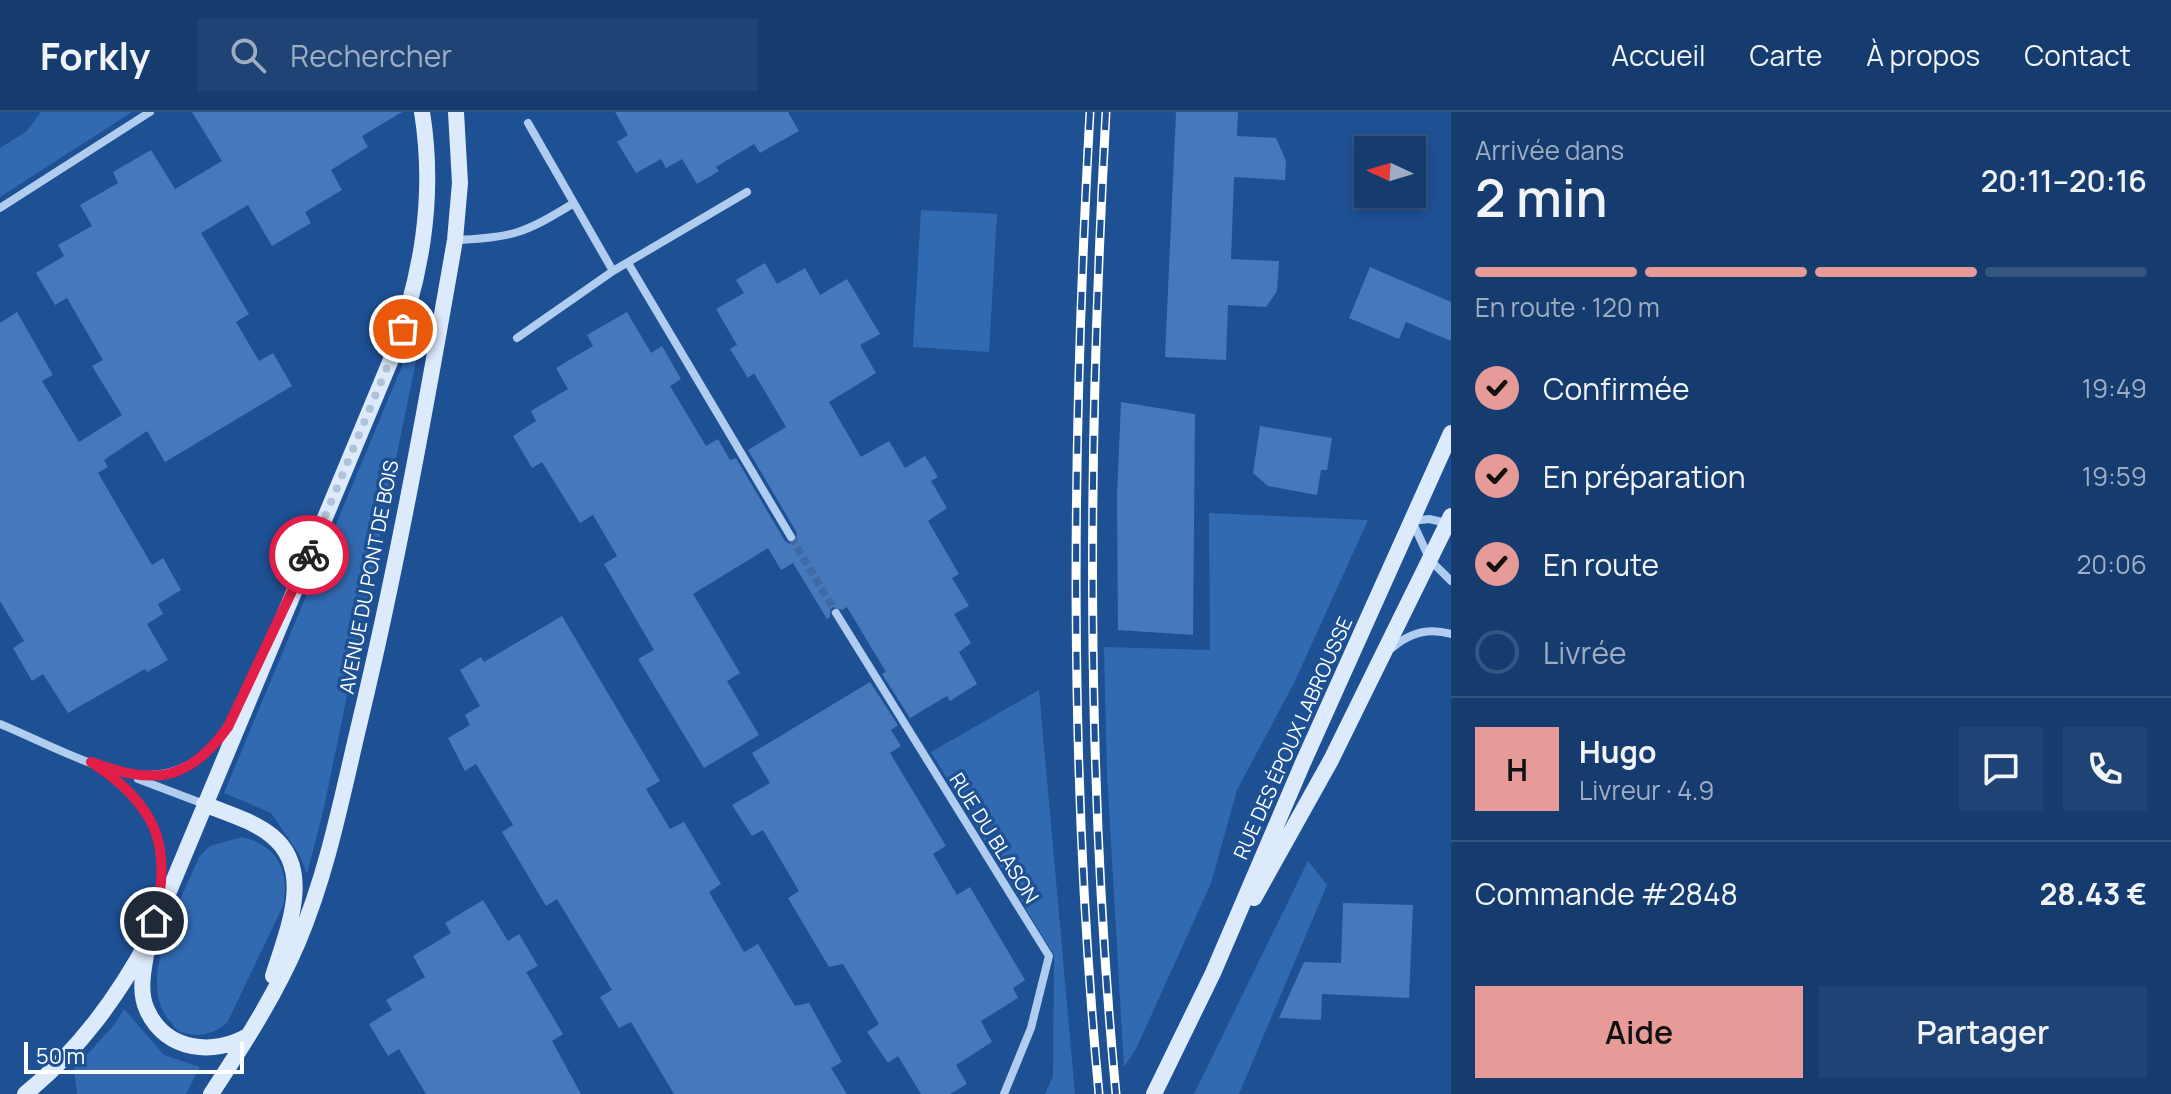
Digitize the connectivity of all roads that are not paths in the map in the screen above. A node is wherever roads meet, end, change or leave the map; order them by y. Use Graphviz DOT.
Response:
graph roads {
  1 [pos="150,112"];
  2 [pos="422,112"];
  3 [pos="456,112"];
  4 [pos="528,123"];
  5 [pos="747,192"];
  6 [pos="574,203"];
  7 [pos="0,208"];
  8 [pos="455,240"];
  9 [pos="628,263"];
  10 [pos="613,271"];
  11 [pos="517,338"];
  12 [pos="1451,433"];
  13 [pos="1412,521"];
  14 [pos="1450,521"];
  15 [pos="791,537"];
  16 [pos="1430,560"];
  17 [pos="1451,581"];
  18 [pos="294,590"];
  19 [pos="836,613"];
  20 [pos="1451,634"];
  21 [pos="1377,668"];
  22 [pos="0,724"];
  23 [pos="91,762"];
  24 [pos="126,774"];
  25 [pos="204,804"];
  26 [pos="150,937"];
  27 [pos="1213,973"];
  28 [pos="251,1034"];
  29 [pos="1154,1093"];
  30 [pos="25,1094"];
  31 [pos="211,1094"];
  32 [pos="1004,1094"];
  1 -- 7 [label="street"];
  2 -- 18 [label="main road, AVENUE DU PONT DE BOIS"];
  3 -- 8 [label="main road, AVENUE DU PONT DE BOIS"];
  4 -- 6 [label="street"];
  5 -- 9 [label="street"];
  6 -- 8 [label="street"];
  6 -- 10 [label="street"];
  8 -- 28 [label="main road, AVENUE DU PONT DE BOIS"];
  9 -- 10 [label="street"];
  9 -- 15 [label="street"];
  10 -- 11 [label="street"];
  12 -- 13 [label="main road, RUE DES ÉPOUX LABROUSSE"];
  13 -- 14 [label="street, RUE DES ÉPOUX LABROUSSE"];
  13 -- 16 [label="street"];
  13 -- 27 [label="main road, RUE DES ÉPOUX LABROUSSE"];
  14 -- 16 [label="main road, RUE DES ÉPOUX LABROUSSE"];
  16 -- 17 [label="street"];
  16 -- 21 [label="main road, RUE DES ÉPOUX LABROUSSE"];
  18 -- 24 [label="street, AVENUE DU PONT DE BOIS"];
  18 -- 25 [label="main road, AVENUE DU PONT DE BOIS"];
  19 -- 32 [label="street, RUE DU BLASON"];
  20 -- 21 [label="street, RUE DES ÉPOUX LABROUSSE"];
  21 -- 27 [label="main road, RUE DES ÉPOUX LABROUSSE"];
  22 -- 23 [label="street"];
  23 -- 24 [label="street"];
  23 -- 26 [label="street"];
  24 -- 25 [label="street"];
  25 -- 26 [label="main road, AVENUE DU PONT DE BOIS"];
  25 -- 28 [label="main road, AVENUE DU PONT DE BOIS"];
  26 -- 28 [label="main road, AVENUE DU PONT DE BOIS"];
  26 -- 30 [label="main road, AVENUE DU PONT DE BOIS"];
  27 -- 29 [label="main road, RUE DES ÉPOUX LABROUSSE"];
  28 -- 31 [label="main road, AVENUE DU PONT DE BOIS"];
}
